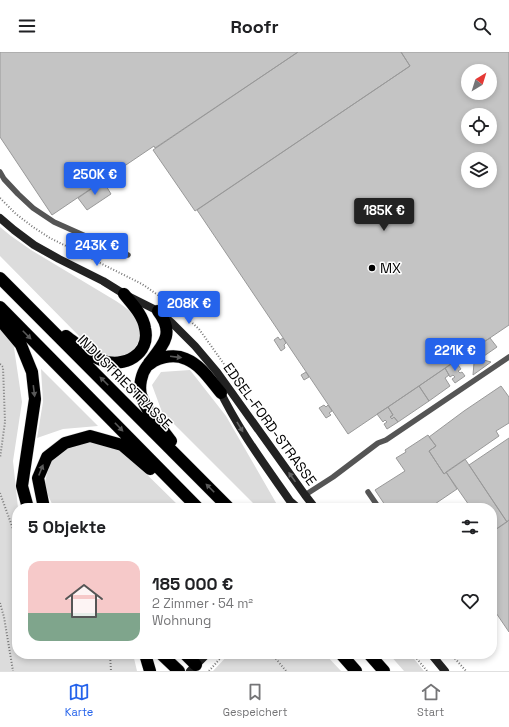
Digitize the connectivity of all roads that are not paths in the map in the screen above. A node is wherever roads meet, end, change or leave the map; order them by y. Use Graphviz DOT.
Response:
graph roads {
  1 [pos="0,172"];
  2 [pos="0,218"];
  3 [pos="128,255"];
  4 [pos="0,278"];
  5 [pos="124,294"];
  6 [pos="0,307"];
  7 [pos="158,311"];
  8 [pos="35,314"];
  9 [pos="0,320"];
  10 [pos="204,356"];
  11 [pos="509,357"];
  12 [pos="147,365"];
  13 [pos="221,393"];
  14 [pos="190,469"];
  15 [pos="368,492"];
  16 [pos="305,495"];
  17 [pos="27,503"];
  18 [pos="42,503"];
  19 [pos="191,503"];
  20 [pos="192,503"];
  21 [pos="224,503"];
  22 [pos="291,503"];
  23 [pos="311,503"];
  24 [pos="376,503"];
  25 [pos="146,659"];
  26 [pos="166,659"];
  27 [pos="188,659"];
  28 [pos="202,659"];
  29 [pos="345,659"];
  30 [pos="373,659"];
  31 [pos="435,659"];
  32 [pos="193,668"];
  33 [pos="150,671"];
  34 [pos="179,671"];
  35 [pos="356,671"];
  36 [pos="384,671"];
  37 [pos="445,671"];
  1 -- 3 [label="lane"];
  2 -- 5 [label="street, EDSEL-FORD-STRASSE"];
  4 -- 8 [label="highway, INDUSTRIESTRASSE"];
  5 -- 7 [label="street, EDSEL-FORD-STRASSE"];
  5 -- 8 [label="highway"];
  6 -- 20 [label="highway, one-way"];
  7 -- 10 [label="street, EDSEL-FORD-STRASSE"];
  7 -- 12 [label="highway"];
  14 -- 8 [label="highway, INDUSTRIESTRASSE, one-way"];
  9 -- 17 [label="highway, one-way"];
  10 -- 13 [label="street, EDSEL-FORD-STRASSE"];
  16 -- 10 [label="street, EDSEL-FORD-STRASSE, one-way"];
  11 -- 16 [label="lane"];
  12 -- 13 [label="highway, one-way"];
  12 -- 14 [label="highway"];
  13 -- 22 [label="street, EDSEL-FORD-STRASSE, one-way"];
  21 -- 14 [label="highway, INDUSTRIESTRASSE, one-way"];
  15 -- 24 [label="lane"];
  16 -- 23 [label="street, EDSEL-FORD-STRASSE"];
  18 -- 19 [label="highway, one-way"];
  25 -- 33 [label="highway"];
  26 -- 34 [label="highway"];
  27 -- 32 [label="highway"];
  28 -- 32 [label="street"];
  29 -- 35 [label="highway"];
  30 -- 36 [label="highway"];
  31 -- 37 [label="street"];
}
